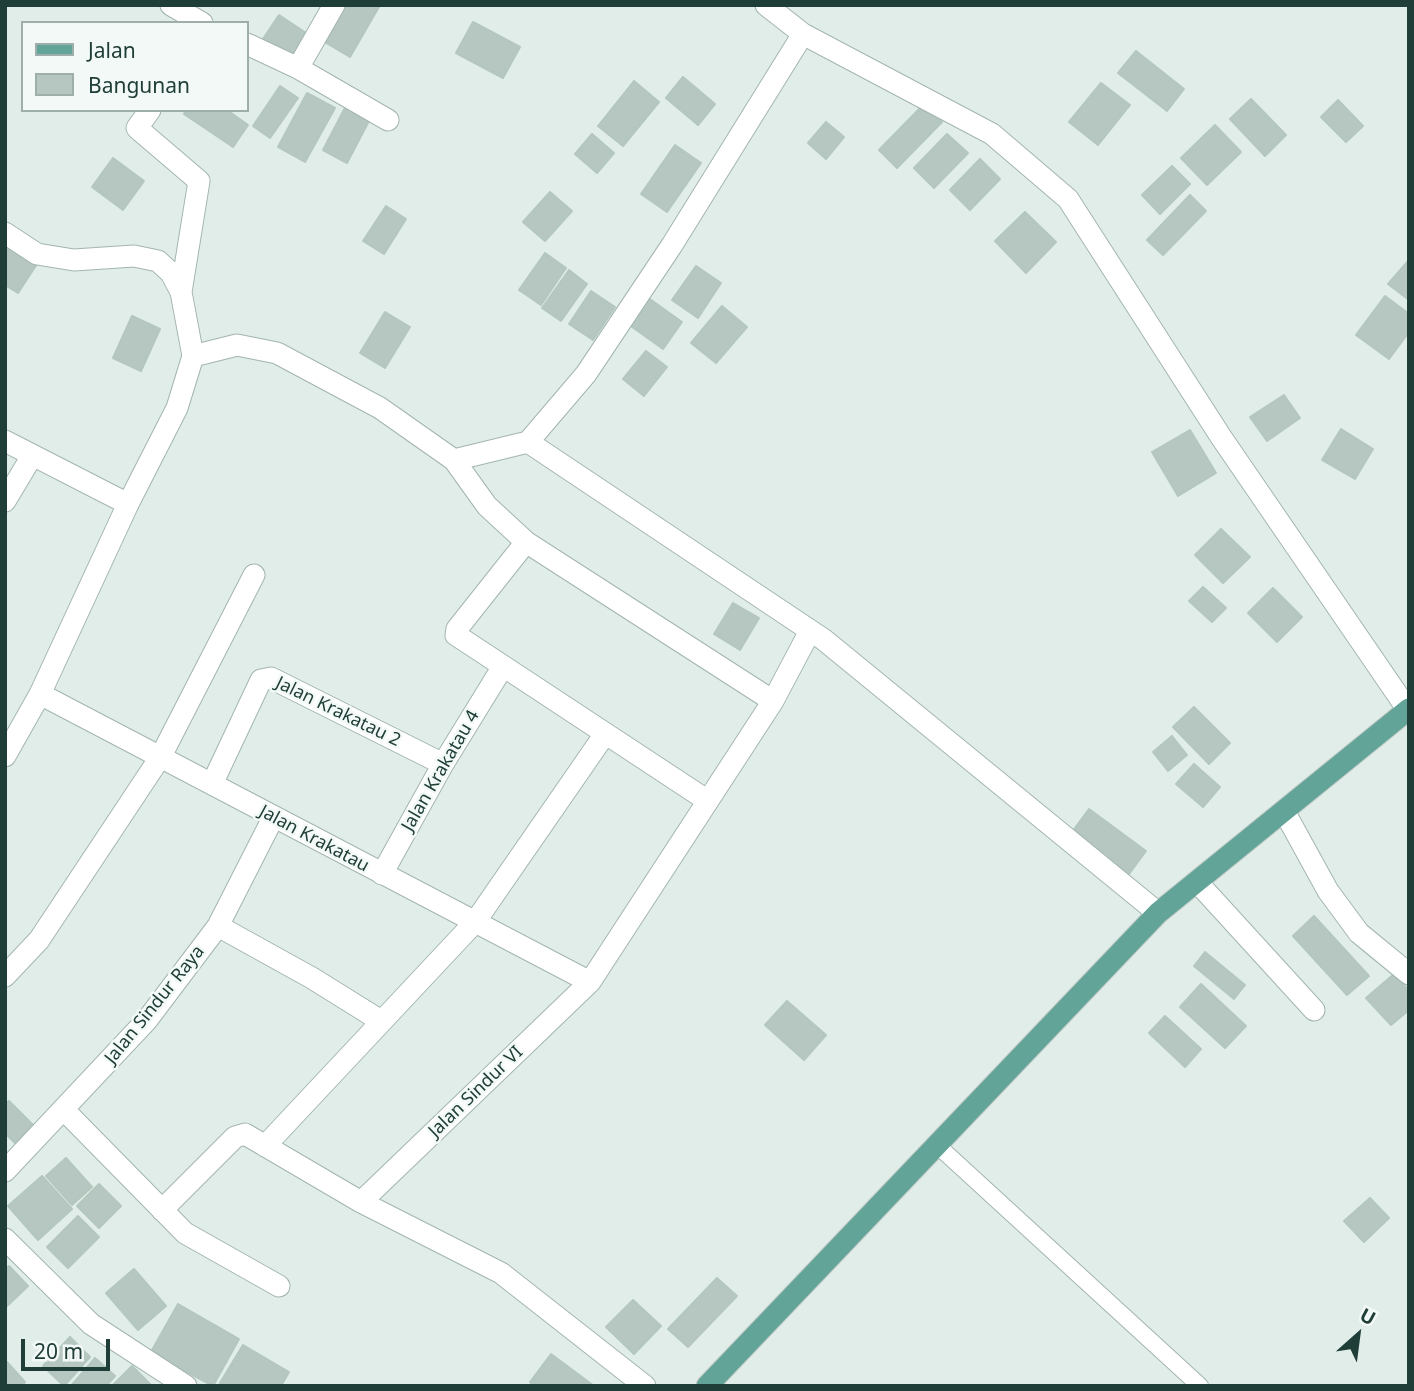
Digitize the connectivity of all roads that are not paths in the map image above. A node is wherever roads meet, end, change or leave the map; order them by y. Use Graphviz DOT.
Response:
graph roads {
  1 [pos="171,5"];
  2 [pos="334,5"];
  3 [pos="780,9"];
  4 [pos="199,21"];
  5 [pos="803,34"];
  6 [pos="248,44"];
  7 [pos="298,68"];
  8 [pos="149,112"];
  9 [pos="388,120"];
  10 [pos="5,233"];
  11 [pos="181,292"];
  12 [pos="192,356"];
  13 [pos="5,441"];
  14 [pos="528,442"];
  15 [pos="32,456"];
  16 [pos="454,460"];
  17 [pos="5,501"];
  18 [pos="128,504"];
  19 [pos="526,542"];
  20 [pos="254,575"];
  21 [pos="810,631"];
  22 [pos="502,668"];
  23 [pos="40,694"];
  24 [pos="773,701"];
  25 [pos="1408,709"];
  26 [pos="605,734"];
  27 [pos="5,756"];
  28 [pos="160,756"];
  29 [pos="443,764"];
  30 [pos="212,784"];
  31 [pos="708,801"];
  32 [pos="1284,811"];
  33 [pos="273,818"];
  34 [pos="382,874"];
  35 [pos="1198,883"];
  36 [pos="1158,914"];
  37 [pos="475,922"];
  38 [pos="218,926"];
  39 [pos="1409,974"];
  40 [pos="5,976"];
  41 [pos="590,982"];
  42 [pos="1314,1010"];
  43 [pos="381,1021"];
  44 [pos="64,1110"];
  45 [pos="937,1145"];
  46 [pos="265,1146"];
  47 [pos="5,1171"];
  48 [pos="361,1202"];
  49 [pos="162,1210"];
  50 [pos="5,1239"];
  51 [pos="279,1286"];
  52 [pos="186,1386"];
  53 [pos="645,1386"];
  54 [pos="707,1386"];
  55 [pos="1200,1386"];
  1 -- 4 [label="street"];
  2 -- 7 [label="street"];
  3 -- 5 [label="street"];
  5 -- 14 [label="street"];
  5 -- 25 [label="street"];
  6 -- 7 [label="street"];
  7 -- 9 [label="street"];
  8 -- 11 [label="street"];
  10 -- 11 [label="street"];
  11 -- 12 [label="street"];
  12 -- 16 [label="street"];
  12 -- 18 [label="street"];
  13 -- 15 [label="street"];
  14 -- 16 [label="street"];
  14 -- 21 [label="street"];
  15 -- 17 [label="street"];
  15 -- 18 [label="street"];
  16 -- 19 [label="street"];
  18 -- 23 [label="street"];
  19 -- 22 [label="street"];
  19 -- 24 [label="street"];
  20 -- 28 [label="street"];
  21 -- 24 [label="street, Jalan Sindur VI"];
  21 -- 36 [label="street"];
  22 -- 26 [label="street"];
  22 -- 29 [label="street, Jalan Krakatau 4"];
  23 -- 27 [label="street"];
  23 -- 28 [label="street, Jalan Krakatau"];
  24 -- 31 [label="street, Jalan Sindur VI"];
  25 -- 32 [label="main road"];
  26 -- 31 [label="street"];
  26 -- 37 [label="street"];
  28 -- 30 [label="street, Jalan Krakatau"];
  28 -- 40 [label="street"];
  29 -- 30 [label="street, Jalan Krakatau 2"];
  29 -- 34 [label="street, Jalan Krakatau 4"];
  30 -- 33 [label="street, Jalan Krakatau"];
  31 -- 41 [label="street, Jalan Sindur VI"];
  32 -- 35 [label="main road"];
  32 -- 39 [label="street"];
  33 -- 34 [label="street, Jalan Krakatau"];
  33 -- 38 [label="street, Jalan Sindur Raya"];
  34 -- 37 [label="street, Jalan Krakatau"];
  35 -- 36 [label="main road"];
  35 -- 42 [label="street"];
  36 -- 45 [label="main road"];
  37 -- 41 [label="street, Jalan Krakatau"];
  37 -- 43 [label="street"];
  38 -- 43 [label="street"];
  38 -- 44 [label="street, Jalan Sindur Raya"];
  41 -- 48 [label="street, Jalan Sindur VI"];
  43 -- 46 [label="street"];
  44 -- 47 [label="street, Jalan Sindur Raya"];
  44 -- 49 [label="street"];
  45 -- 54 [label="main road"];
  45 -- 55 [label="lane"];
  46 -- 48 [label="street"];
  46 -- 49 [label="street"];
  48 -- 53 [label="street"];
  49 -- 51 [label="street"];
  50 -- 52 [label="street"];
}
